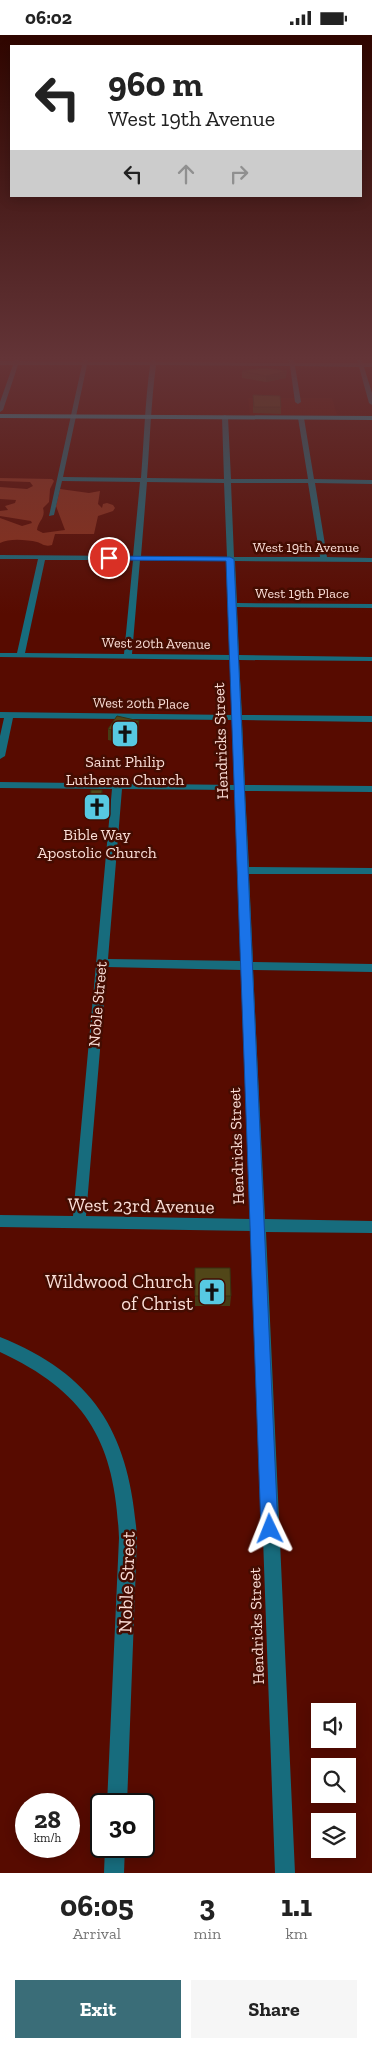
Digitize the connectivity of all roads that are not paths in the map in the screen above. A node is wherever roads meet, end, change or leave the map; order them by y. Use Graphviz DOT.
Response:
graph roads {
  1 [pos="67,443"];
  2 [pos="146,443"];
  3 [pos="226,443"];
  4 [pos="305,443"];
  5 [pos="60,479"];
  6 [pos="143,480"];
  7 [pos="227,480"];
  8 [pos="311,481"];
  9 [pos="372,481"];
  10 [pos="51,515"];
  11 [pos="0,557"];
  12 [pos="42,557"];
  13 [pos="136,558"];
  14 [pos="230,559"];
  15 [pos="324,559"];
  16 [pos="372,560"];
  17 [pos="232,605"];
  18 [pos="372,606"];
  19 [pos="0,655"];
  20 [pos="20,656"];
  21 [pos="128,657"];
  22 [pos="233,658"];
  23 [pos="372,659"];
  24 [pos="4,716"];
  25 [pos="236,718"];
  26 [pos="372,719"];
  27 [pos="0,756"];
  28 [pos="0,785"];
  29 [pos="117,786"];
  30 [pos="239,788"];
  31 [pos="372,789"];
  32 [pos="242,870"];
  33 [pos="372,871"];
  34 [pos="101,963"];
  35 [pos="246,966"];
  36 [pos="372,968"];
  37 [pos="0,1221"];
  38 [pos="79,1222"];
  39 [pos="257,1225"];
  40 [pos="372,1227"];
  41 [pos="0,1343"];
  42 [pos="117,1793"];
  43 [pos="115,1858"];
  44 [pos="114,1873"];
  45 [pos="284,1873"];
  1 -- 5 [label="street"];
  2 -- 6 [label="street"];
  3 -- 7 [label="street, Hendricks Street"];
  4 -- 8 [label="street"];
  5 -- 6 [label="street"];
  5 -- 10 [label="street"];
  6 -- 7 [label="street"];
  6 -- 13 [label="street"];
  7 -- 8 [label="street"];
  7 -- 14 [label="street, Hendricks Street"];
  8 -- 9 [label="street"];
  8 -- 15 [label="street"];
  11 -- 12 [label="street, West 19th Avenue"];
  12 -- 13 [label="street, West 19th Avenue"];
  12 -- 20 [label="street"];
  13 -- 14 [label="street, West 19th Avenue"];
  13 -- 21 [label="street"];
  14 -- 15 [label="street, West 19th Avenue"];
  14 -- 17 [label="street, Hendricks Street"];
  15 -- 16 [label="street, West 19th Avenue"];
  17 -- 18 [label="street, West 19th Place"];
  17 -- 22 [label="street, Hendricks Street"];
  19 -- 20 [label="street, West 20th Avenue"];
  20 -- 21 [label="street, West 20th Avenue"];
  21 -- 22 [label="street, West 20th Avenue"];
  22 -- 23 [label="street, West 20th Avenue"];
  22 -- 25 [label="street, Hendricks Street"];
  24 -- 25 [label="street, West 20th Place"];
  24 -- 27 [label="street"];
  25 -- 26 [label="street, West 20th Place"];
  25 -- 30 [label="street, Hendricks Street"];
  28 -- 29 [label="street"];
  29 -- 30 [label="street"];
  29 -- 34 [label="street, Noble Street"];
  30 -- 31 [label="street"];
  30 -- 32 [label="street, Hendricks Street"];
  32 -- 33 [label="street"];
  32 -- 35 [label="street, Hendricks Street"];
  34 -- 35 [label="street"];
  34 -- 38 [label="street, Noble Street"];
  35 -- 36 [label="street"];
  35 -- 39 [label="street, Hendricks Street"];
  37 -- 38 [label="street, West 23rd Avenue"];
  38 -- 39 [label="street, West 23rd Avenue"];
  39 -- 40 [label="street, West 23rd Avenue"];
  39 -- 45 [label="street, Hendricks Street"];
  41 -- 42 [label="street, Noble Street"];
  43 -- 44 [label="street"];
}
